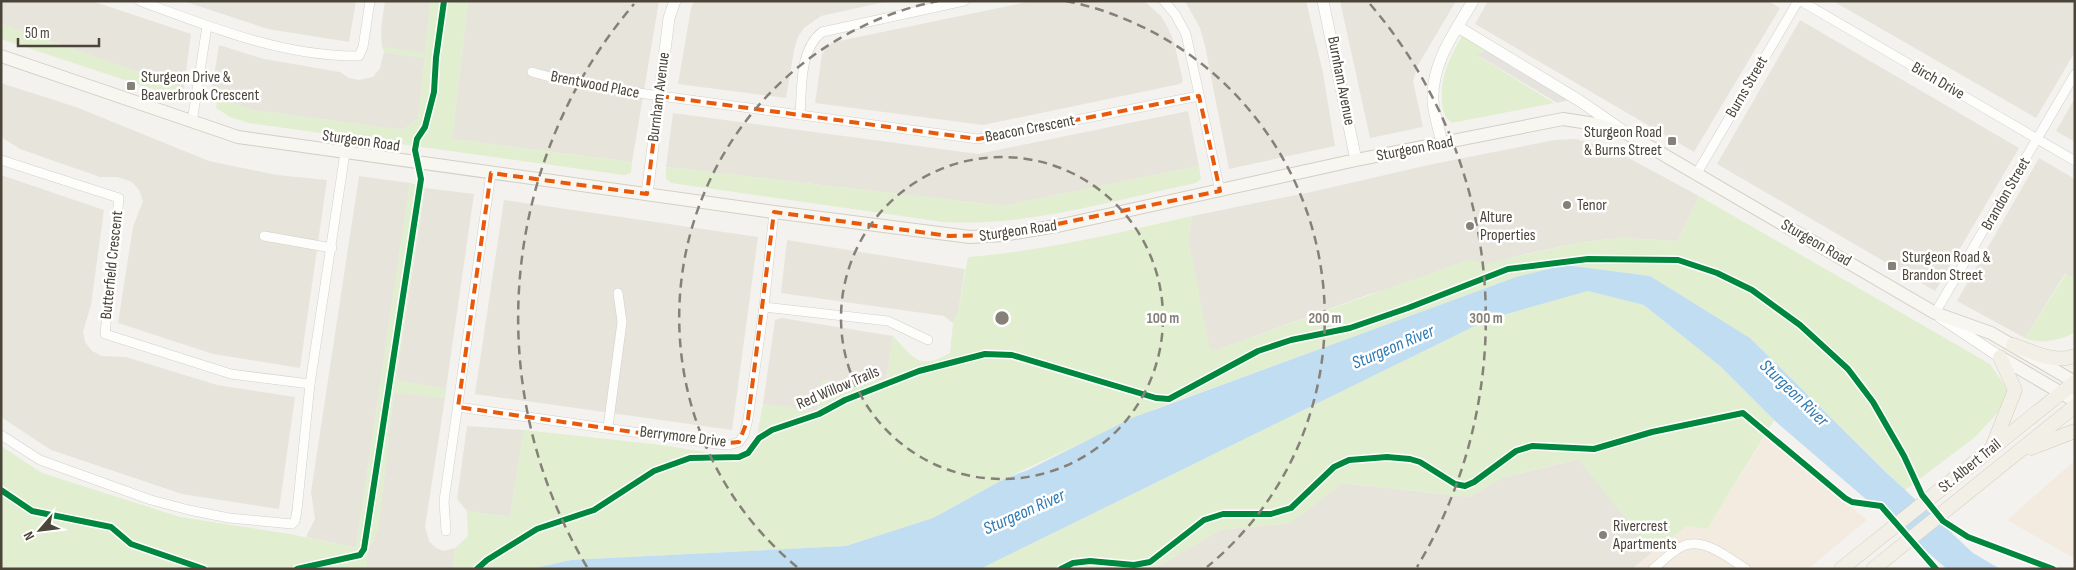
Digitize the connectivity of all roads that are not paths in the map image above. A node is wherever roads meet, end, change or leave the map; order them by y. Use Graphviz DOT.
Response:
graph roads {
  1 [pos="140,1"];
  2 [pos="370,1"];
  3 [pos="675,1"];
  4 [pos="964,1"];
  5 [pos="1164,1"];
  6 [pos="1323,1"];
  7 [pos="1473,1"];
  8 [pos="1800,1"];
  9 [pos="207,26"];
  10 [pos="1458,27"];
  11 [pos="1,56"];
  12 [pos="532,72"];
  13 [pos="2075,74"];
  14 [pos="659,96"];
  15 [pos="1199,96"];
  16 [pos="800,114"];
  17 [pos="192,122"];
  18 [pos="1628,134"];
  19 [pos="2038,139"];
  20 [pos="1442,143"];
  21 [pos="345,153"];
  22 [pos="1,160"];
  23 [pos="1356,160"];
  24 [pos="2075,161"];
  25 [pos="491,173"];
  26 [pos="1697,173"];
  27 [pos="1220,191"];
  28 [pos="647,194"];
  29 [pos="774,212"];
  30 [pos="264,236"];
  31 [pos="332,248"];
  32 [pos="618,293"];
  33 [pos="764,306"];
  34 [pos="1935,313"];
  35 [pos="928,340"];
  36 [pos="2013,345"];
  37 [pos="2075,356"];
  38 [pos="2000,357"];
  39 [pos="2075,382"];
  40 [pos="310,384"];
  41 [pos="2061,393"];
  42 [pos="2075,401"];
  43 [pos="2075,406"];
  44 [pos="458,407"];
  45 [pos="608,427"];
  46 [pos="2075,431"];
  47 [pos="1,435"];
  48 [pos="1992,448"];
  49 [pos="2017,454"];
  50 [pos="446,531"];
  51 [pos="1653,569"];
  52 [pos="1746,569"];
  53 [pos="1841,569"];
  54 [pos="1872,569"];
  1 -- 9 [label="street"];
  2 -- 9 [label="street"];
  3 -- 14 [label="street, Burnham Avenue"];
  4 -- 16 [label="street"];
  5 -- 15 [label="street"];
  6 -- 23 [label="street, Burnham Avenue"];
  7 -- 10 [label="street"];
  8 -- 19 [label="street, Birch Drive"];
  8 -- 26 [label="street, Burns Street"];
  9 -- 17 [label="street"];
  10 -- 18 [label="street"];
  10 -- 20 [label="street"];
  11 -- 17 [label="main road, Sturgeon Road"];
  12 -- 14 [label="street, Brentwood Place"];
  13 -- 19 [label="street, Brandon Street"];
  14 -- 16 [label="street, Beacon Crescent"];
  14 -- 28 [label="street, Burnham Avenue"];
  15 -- 16 [label="street, Beacon Crescent"];
  15 -- 27 [label="street"];
  17 -- 21 [label="main road, Sturgeon Road"];
  18 -- 20 [label="main road, Sturgeon Road"];
  18 -- 26 [label="main road, Sturgeon Road"];
  19 -- 24 [label="street, Birch Drive"];
  19 -- 34 [label="street, Brandon Street"];
  20 -- 23 [label="main road, Sturgeon Road"];
  21 -- 25 [label="main road, Sturgeon Road"];
  21 -- 31 [label="street"];
  22 -- 40 [label="street, Butterfield Crescent"];
  23 -- 27 [label="main road, Sturgeon Road"];
  25 -- 28 [label="main road, Sturgeon Road"];
  25 -- 44 [label="street"];
  26 -- 34 [label="main road, Sturgeon Road"];
  27 -- 29 [label="main road, Sturgeon Road"];
  28 -- 29 [label="main road, Sturgeon Road"];
  29 -- 33 [label="street, Berrymore Drive"];
  30 -- 31 [label="street"];
  31 -- 40 [label="street"];
  32 -- 45 [label="street"];
  33 -- 35 [label="street"];
  33 -- 45 [label="street, Berrymore Drive"];
  34 -- 36 [label="main road, Sturgeon Road"];
  34 -- 38 [label="street, Sturgeon Road"];
  36 -- 37 [label="main road"];
  36 -- 39 [label="main road, Sturgeon Road"];
  38 -- 41 [label="main road, Sturgeon Road"];
  38 -- 48 [label="main road"];
  39 -- 41 [label="main road, St. Albert Trail"];
  40 -- 47 [label="street"];
  41 -- 42 [label="main road, Sturgeon Road"];
  41 -- 48 [label="main road, St. Albert Trail"];
  43 -- 49 [label="main road, St. Albert Trail"];
  44 -- 45 [label="street, Berrymore Drive"];
  44 -- 50 [label="street"];
  46 -- 49 [label="main road"];
  48 -- 53 [label="main road, St. Albert Trail"];
  49 -- 54 [label="main road, St. Albert Trail"];
  51 -- 52 [label="street"];
}
